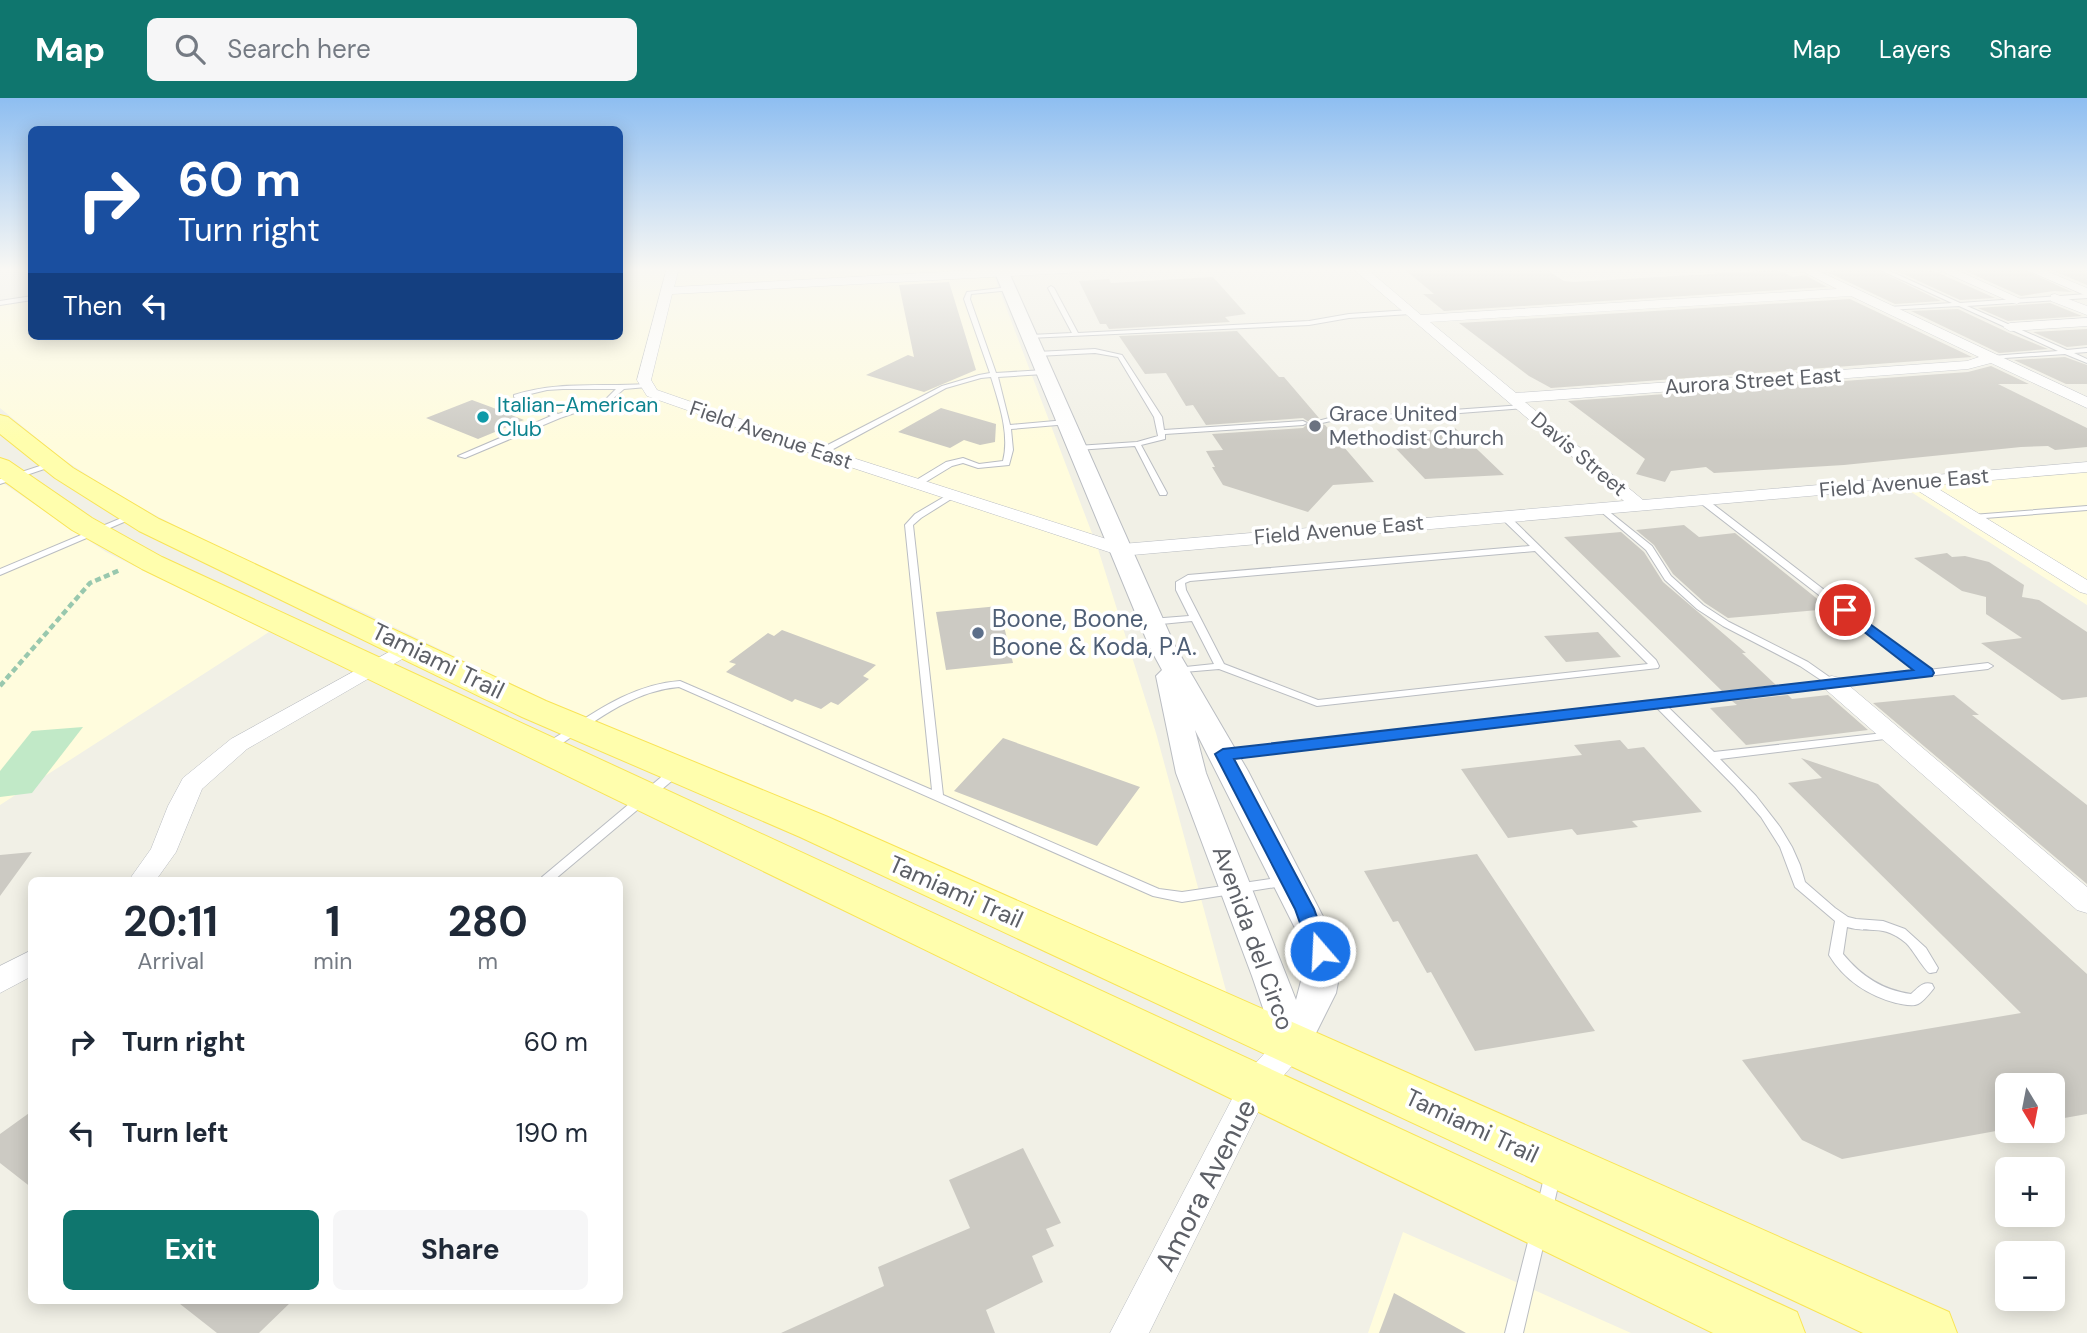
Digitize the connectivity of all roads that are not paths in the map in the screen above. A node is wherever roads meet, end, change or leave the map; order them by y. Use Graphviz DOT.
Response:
graph roads {
  1 [pos="658,326"];
  2 [pos="976,326"];
  3 [pos="1025,326"];
  4 [pos="1071,326"];
  5 [pos="1258,326"];
  6 [pos="1425,326"];
  7 [pos="1924,326"];
  8 [pos="2007,326"];
  9 [pos="2031,326"];
  10 [pos="2010,327"];
  11 [pos="1076,335"];
  12 [pos="2087,350"];
  13 [pos="2066,351"];
  14 [pos="1037,355"];
  15 [pos="1992,358"];
  16 [pos="649,360"];
  17 [pos="2087,361"];
  18 [pos="992,376"];
  19 [pos="645,386"];
  20 [pos="621,388"];
  21 [pos="1517,402"];
  22 [pos="2087,403"];
  23 [pos="557,416"];
  24 [pos="1322,421"];
  25 [pos="0,422"];
  26 [pos="1066,422"];
  27 [pos="1303,423"];
  28 [pos="1007,427"];
  29 [pos="1161,432"];
  30 [pos="1137,444"];
  31 [pos="1077,448"];
  32 [pos="821,452"];
  33 [pos="462,456"];
  34 [pos="52,465"];
  35 [pos="2087,467"];
  36 [pos="5,475"];
  37 [pos="1915,482"];
  38 [pos="915,484"];
  39 [pos="1163,493"];
  40 [pos="952,496"];
  41 [pos="1702,500"];
  42 [pos="1639,505"];
  43 [pos="1602,508"];
  44 [pos="2087,508"];
  45 [pos="134,516"];
  46 [pos="1504,516"];
  47 [pos="1972,517"];
  48 [pos="95,531"];
  49 [pos="1538,548"];
  50 [pos="1121,550"];
  51 [pos="0,572"];
  52 [pos="2087,588"];
  53 [pos="1195,618"];
  54 [pos="1163,646"];
  55 [pos="409,647"];
  56 [pos="1220,666"];
  57 [pos="1988,666"];
  58 [pos="371,667"];
  59 [pos="1926,673"];
  60 [pos="1832,683"];
  61 [pos="1658,703"];
  62 [pos="580,728"];
  63 [pos="1893,735"];
  64 [pos="544,749"];
  65 [pos="1223,754"];
  66 [pos="1711,756"];
  67 [pos="678,769"];
  68 [pos="938,797"];
  69 [pos="646,798"];
  70 [pos="144,877"];
  71 [pos="550,877"];
  72 [pos="1290,881"];
  73 [pos="1236,889"];
  74 [pos="2087,903"];
  75 [pos="1842,918"];
  76 [pos="28,964"];
  77 [pos="1931,968"];
  78 [pos="0,981"];
  79 [pos="1927,988"];
  80 [pos="1292,1044"];
  81 [pos="1255,1086"];
  82 [pos="1555,1164"];
  83 [pos="1542,1222"];
  84 [pos="1901,1327"];
  85 [pos="1129,1333"];
  86 [pos="1514,1333"];
  87 [pos="1776,1333"];
  1 -- 16 [label="street"];
  2 -- 18 [label="lane"];
  3 -- 14 [label="street, Avenida del Circo"];
  4 -- 11 [label="lane"];
  5 -- 11 [label="lane"];
  6 -- 21 [label="street, Davis Street"];
  7 -- 15 [label="street"];
  8 -- 10 [label="lane"];
  9 -- 10 [label="street"];
  10 -- 13 [label="lane"];
  11 -- 14 [label="lane"];
  12 -- 13 [label="lane"];
  13 -- 15 [label="lane"];
  13 -- 17 [label="lane"];
  14 -- 18 [label="lane"];
  14 -- 26 [label="street, Avenida del Circo"];
  14 -- 29 [label="lane"];
  15 -- 21 [label="street, Aurora Street East"];
  15 -- 22 [label="street"];
  16 -- 19 [label="street"];
  18 -- 28 [label="lane"];
  18 -- 32 [label="lane"];
  19 -- 20 [label="lane"];
  19 -- 32 [label="street, Field Avenue East"];
  20 -- 23 [label="lane"];
  20 -- 23 [label="lane"];
  21 -- 24 [label="lane"];
  21 -- 42 [label="street, Davis Street"];
  23 -- 33 [label="lane"];
  25 -- 34 [label="main road, Tamiami Trail"];
  26 -- 28 [label="lane"];
  26 -- 31 [label="street, Avenida del Circo"];
  27 -- 29 [label="lane"];
  28 -- 38 [label="lane"];
  29 -- 30 [label="lane"];
  30 -- 31 [label="lane"];
  30 -- 39 [label="lane"];
  31 -- 50 [label="street, Avenida del Circo"];
  32 -- 38 [label="street, Field Avenue East"];
  34 -- 36 [label="lane"];
  34 -- 45 [label="main road, Tamiami Trail"];
  35 -- 37 [label="street, Field Avenue East"];
  36 -- 48 [label="main road, Tamiami Trail"];
  37 -- 41 [label="street, Field Avenue East"];
  37 -- 47 [label="street"];
  38 -- 40 [label="street, Field Avenue East"];
  40 -- 50 [label="street, Field Avenue East"];
  40 -- 68 [label="lane"];
  41 -- 42 [label="street, Field Avenue East"];
  41 -- 59 [label="lane"];
  42 -- 43 [label="street, Field Avenue East"];
  43 -- 46 [label="street, Field Avenue East"];
  43 -- 60 [label="lane, Davis Street"];
  44 -- 47 [label="lane"];
  45 -- 48 [label="lane"];
  45 -- 55 [label="main road, Tamiami Trail"];
  46 -- 49 [label="lane"];
  46 -- 50 [label="street, Field Avenue East"];
  47 -- 52 [label="street"];
  48 -- 51 [label="lane"];
  48 -- 58 [label="main road, Tamiami Trail"];
  49 -- 53 [label="lane"];
  49 -- 56 [label="lane"];
  50 -- 54 [label="street, Avenida del Circo"];
  53 -- 54 [label="lane"];
  53 -- 56 [label="lane"];
  54 -- 56 [label="lane"];
  54 -- 65 [label="street, Avenida del Circo"];
  54 -- 73 [label="street, Avenida del Circo"];
  55 -- 58 [label="street"];
  55 -- 62 [label="main road, Tamiami Trail"];
  57 -- 59 [label="lane"];
  58 -- 64 [label="main road, Tamiami Trail"];
  58 -- 70 [label="street"];
  59 -- 60 [label="lane"];
  60 -- 61 [label="lane"];
  60 -- 63 [label="street"];
  61 -- 65 [label="lane"];
  61 -- 66 [label="lane"];
  62 -- 64 [label="lane"];
  62 -- 67 [label="main road, Tamiami Trail"];
  62 -- 68 [label="lane"];
  63 -- 66 [label="lane"];
  63 -- 74 [label="street"];
  64 -- 69 [label="main road, Tamiami Trail"];
  65 -- 72 [label="street, Avenida del Circo"];
  66 -- 75 [label="lane"];
  67 -- 69 [label="lane"];
  67 -- 80 [label="main road, Tamiami Trail"];
  68 -- 73 [label="lane"];
  69 -- 71 [label="lane"];
  69 -- 81 [label="main road, Tamiami Trail"];
  72 -- 73 [label="lane"];
  72 -- 80 [label="street, Avenida del Circo"];
  73 -- 80 [label="street, Avenida del Circo"];
  75 -- 77 [label="lane"];
  75 -- 79 [label="lane"];
  76 -- 78 [label="street"];
  80 -- 81 [label="street, Amora Avenue"];
  80 -- 82 [label="main road, Tamiami Trail"];
  81 -- 83 [label="main road, Tamiami Trail"];
  81 -- 85 [label="street, Amora Avenue"];
  82 -- 83 [label="lane"];
  82 -- 84 [label="main road, Tamiami Trail"];
  83 -- 86 [label="lane"];
  83 -- 87 [label="main road, Tamiami Trail"];
}
